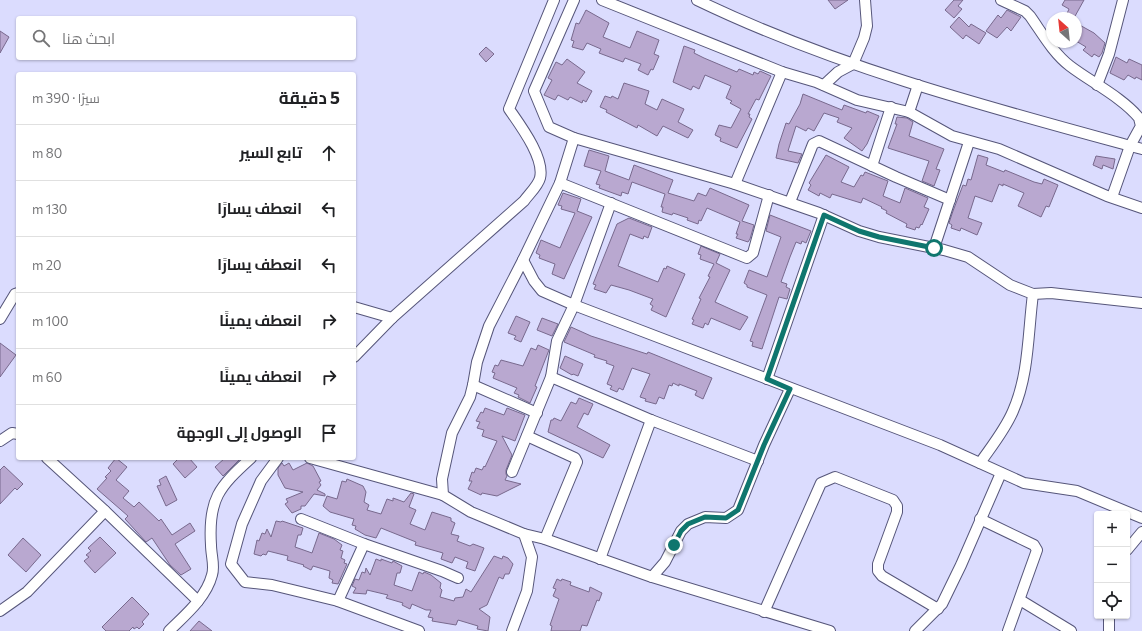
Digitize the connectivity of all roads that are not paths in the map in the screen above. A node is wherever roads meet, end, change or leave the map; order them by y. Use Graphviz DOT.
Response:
graph roads {
  1 [pos="554,0"];
  2 [pos="574,0"];
  3 [pos="602,0"];
  4 [pos="697,0"];
  5 [pos="865,0"];
  6 [pos="1001,0"];
  7 [pos="1123,0"];
  8 [pos="853,64"];
  9 [pos="782,72"];
  10 [pos="824,85"];
  11 [pos="918,85"];
  12 [pos="1097,85"];
  13 [pos="891,107"];
  14 [pos="909,112"];
  15 [pos="574,138"];
  16 [pos="969,142"];
  17 [pos="1130,146"];
  18 [pos="1142,149"];
  19 [pos="872,166"];
  20 [pos="560,183"];
  21 [pos="735,184"];
  22 [pos="769,195"];
  23 [pos="1112,197"];
  24 [pos="950,200"];
  25 [pos="790,202"];
  26 [pos="611,203"];
  27 [pos="1142,208"];
  28 [pos="824,215"];
  29 [pos="934,248"];
  30 [pos="523,260"];
  31 [pos="16,293"];
  32 [pos="1032,294"];
  33 [pos="1142,303"];
  34 [pos="574,305"];
  35 [pos="356,308"];
  36 [pos="392,318"];
  37 [pos="0,319"];
  38 [pos="356,356"];
  39 [pos="551,377"];
  40 [pos="767,379"];
  41 [pos="473,385"];
  42 [pos="790,389"];
  43 [pos="537,413"];
  44 [pos="651,420"];
  45 [pos="16,431"];
  46 [pos="527,436"];
  47 [pos="0,441"];
  48 [pos="49,460"];
  49 [pos="249,460"];
  50 [pos="277,460"];
  51 [pos="317,460"];
  52 [pos="758,461"];
  53 [pos="980,464"];
  54 [pos="512,472"];
  55 [pos="1001,473"];
  56 [pos="443,495"];
  57 [pos="105,511"];
  58 [pos="1142,518"];
  59 [pos="301,519"];
  60 [pos="980,519"];
  61 [pos="1142,532"];
  62 [pos="524,534"];
  63 [pos="545,539"];
  64 [pos="364,544"];
  65 [pos="1130,547"];
  66 [pos="600,559"];
  67 [pos="652,577"];
  68 [pos="458,578"];
  69 [pos="1020,600"];
  70 [pos="198,601"];
  71 [pos="338,601"];
  72 [pos="938,609"];
  73 [pos="0,611"];
  74 [pos="764,612"];
  75 [pos="1109,619"];
  76 [pos="169,631"];
  77 [pos="419,631"];
  78 [pos="512,631"];
  79 [pos="830,631"];
  80 [pos="915,631"];
  81 [pos="1008,631"];
  82 [pos="1071,631"];
  83 [pos="1109,631"];
  1 -- 36 [label="street"];
  2 -- 15 [label="street"];
  3 -- 9 [label="street"];
  4 -- 8 [label="street"];
  5 -- 8 [label="street"];
  6 -- 12 [label="street"];
  7 -- 12 [label="street"];
  8 -- 10 [label="street"];
  8 -- 11 [label="street"];
  9 -- 10 [label="street"];
  9 -- 21 [label="street"];
  10 -- 13 [label="street"];
  11 -- 14 [label="street"];
  11 -- 17 [label="street"];
  12 -- 17 [label="street"];
  13 -- 14 [label="street"];
  13 -- 19 [label="street"];
  14 -- 16 [label="street"];
  15 -- 20 [label="street"];
  15 -- 21 [label="street"];
  16 -- 23 [label="street"];
  16 -- 24 [label="street"];
  17 -- 18 [label="street"];
  17 -- 23 [label="street"];
  19 -- 24 [label="street"];
  19 -- 25 [label="street"];
  20 -- 26 [label="street"];
  20 -- 30 [label="street"];
  21 -- 22 [label="street"];
  22 -- 25 [label="street"];
  22 -- 26 [label="street"];
  23 -- 27 [label="street"];
  24 -- 29 [label="street"];
  25 -- 28 [label="street"];
  26 -- 34 [label="street"];
  28 -- 29 [label="street"];
  28 -- 40 [label="street"];
  29 -- 32 [label="street"];
  30 -- 34 [label="street"];
  30 -- 41 [label="street"];
  31 -- 37 [label="street"];
  32 -- 33 [label="street"];
  32 -- 53 [label="street"];
  34 -- 39 [label="street"];
  34 -- 40 [label="street"];
  35 -- 36 [label="street"];
  36 -- 38 [label="street"];
  39 -- 43 [label="street"];
  39 -- 44 [label="street"];
  40 -- 42 [label="street"];
  41 -- 43 [label="street"];
  41 -- 56 [label="street"];
  42 -- 52 [label="street"];
  42 -- 53 [label="street"];
  43 -- 46 [label="street"];
  44 -- 52 [label="street"];
  44 -- 66 [label="street"];
  45 -- 47 [label="street"];
  46 -- 54 [label="street"];
  46 -- 63 [label="street"];
  48 -- 57 [label="street"];
  49 -- 70 [label="street"];
  50 -- 71 [label="street"];
  51 -- 56 [label="street"];
  52 -- 67 [label="street"];
  53 -- 55 [label="street"];
  55 -- 58 [label="street"];
  55 -- 60 [label="street"];
  56 -- 62 [label="street"];
  57 -- 70 [label="street"];
  57 -- 73 [label="street"];
  59 -- 64 [label="street"];
  60 -- 69 [label="street"];
  60 -- 72 [label="street"];
  61 -- 65 [label="street"];
  62 -- 63 [label="street"];
  62 -- 78 [label="street"];
  63 -- 66 [label="street"];
  64 -- 68 [label="street"];
  64 -- 71 [label="street"];
  66 -- 67 [label="street"];
  67 -- 74 [label="street"];
  69 -- 81 [label="street"];
  69 -- 82 [label="street"];
  70 -- 76 [label="street"];
  71 -- 77 [label="street"];
  72 -- 74 [label="street"];
  72 -- 80 [label="street"];
  74 -- 79 [label="street"];
  75 -- 83 [label="street"];
}
